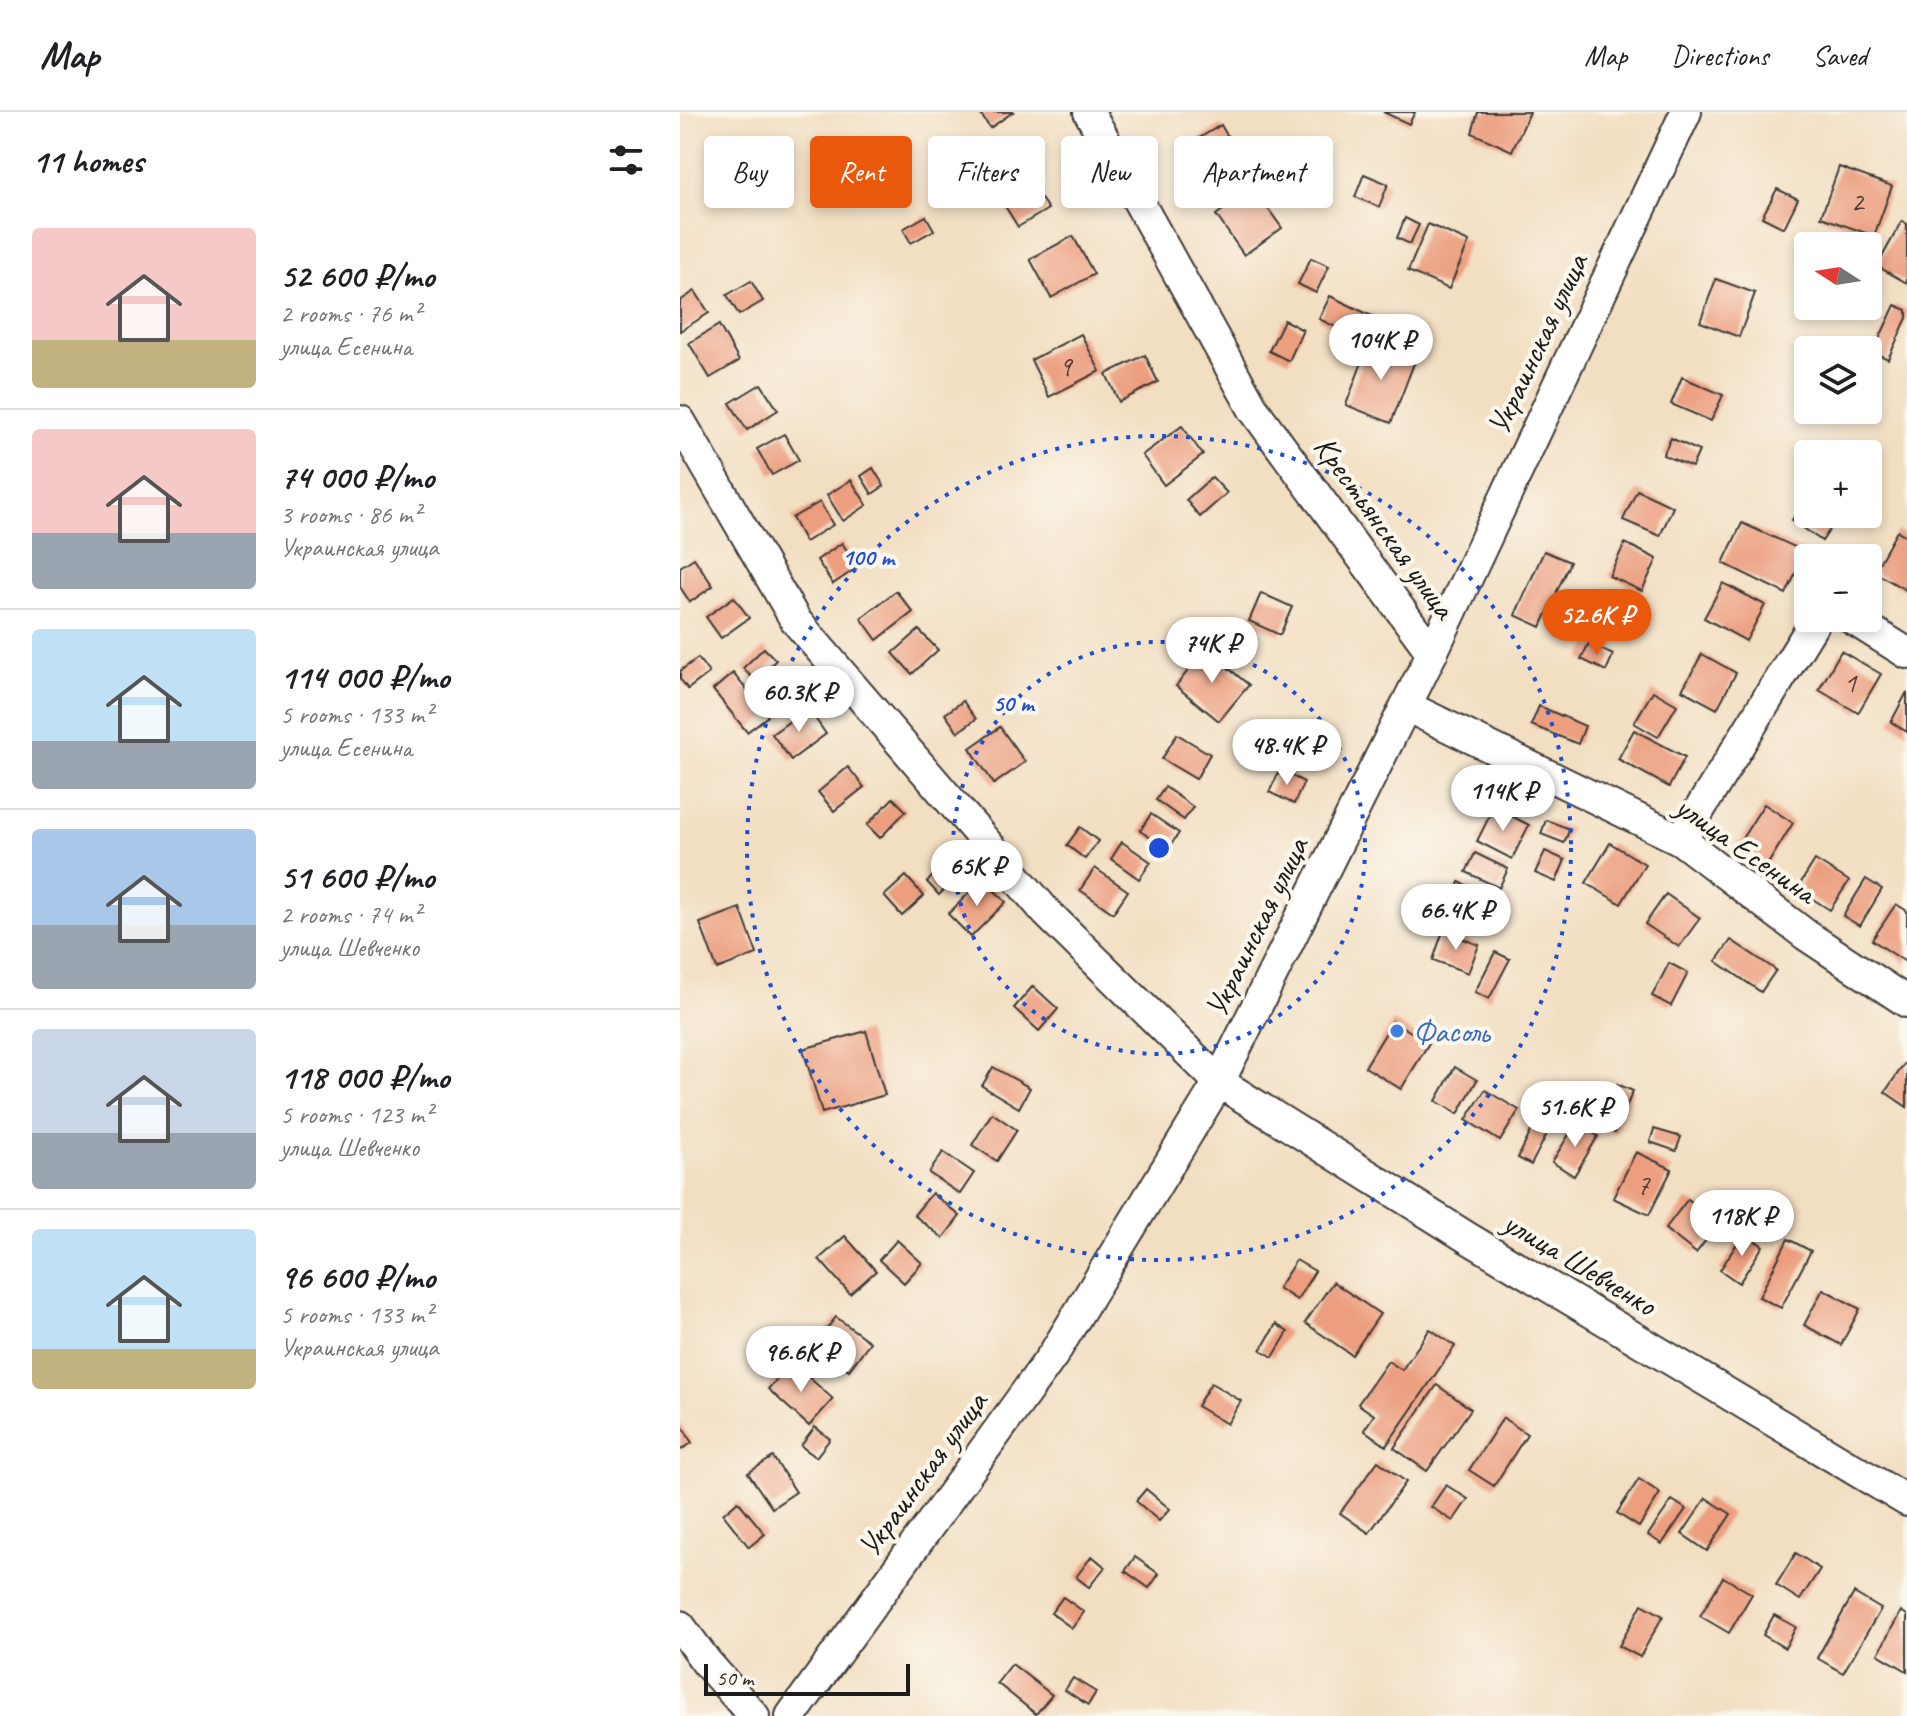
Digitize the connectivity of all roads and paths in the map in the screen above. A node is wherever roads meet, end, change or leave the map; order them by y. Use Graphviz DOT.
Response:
graph roads {
  1 [pos="1089,112"];
  2 [pos="1686,112"];
  3 [pos="680,421"];
  4 [pos="1808,632"];
  5 [pos="1873,632"];
  6 [pos="1432,653"];
  7 [pos="1907,653"];
  8 [pos="1406,706"];
  9 [pos="1681,840"];
  10 [pos="1907,1002"];
  11 [pos="1219,1082"];
  12 [pos="1907,1501"];
  13 [pos="680,1626"];
  14 [pos="754,1716"];
  15 [pos="791,1716"];
  1 -- 6 [label="street, Крестьянская улица"];
  2 -- 6 [label="street, Украинская улица"];
  3 -- 11 [label="street, улица Шевченко"];
  4 -- 9 [label="street"];
  5 -- 7 [label="street"];
  6 -- 8 [label="street, Украинская улица"];
  8 -- 9 [label="street, улица Есенина"];
  8 -- 11 [label="street, Украинская улица"];
  9 -- 10 [label="street, улица Есенина"];
  11 -- 12 [label="street, улица Шевченко"];
  11 -- 15 [label="street, Украинская улица"];
  13 -- 14 [label="street"];
}
